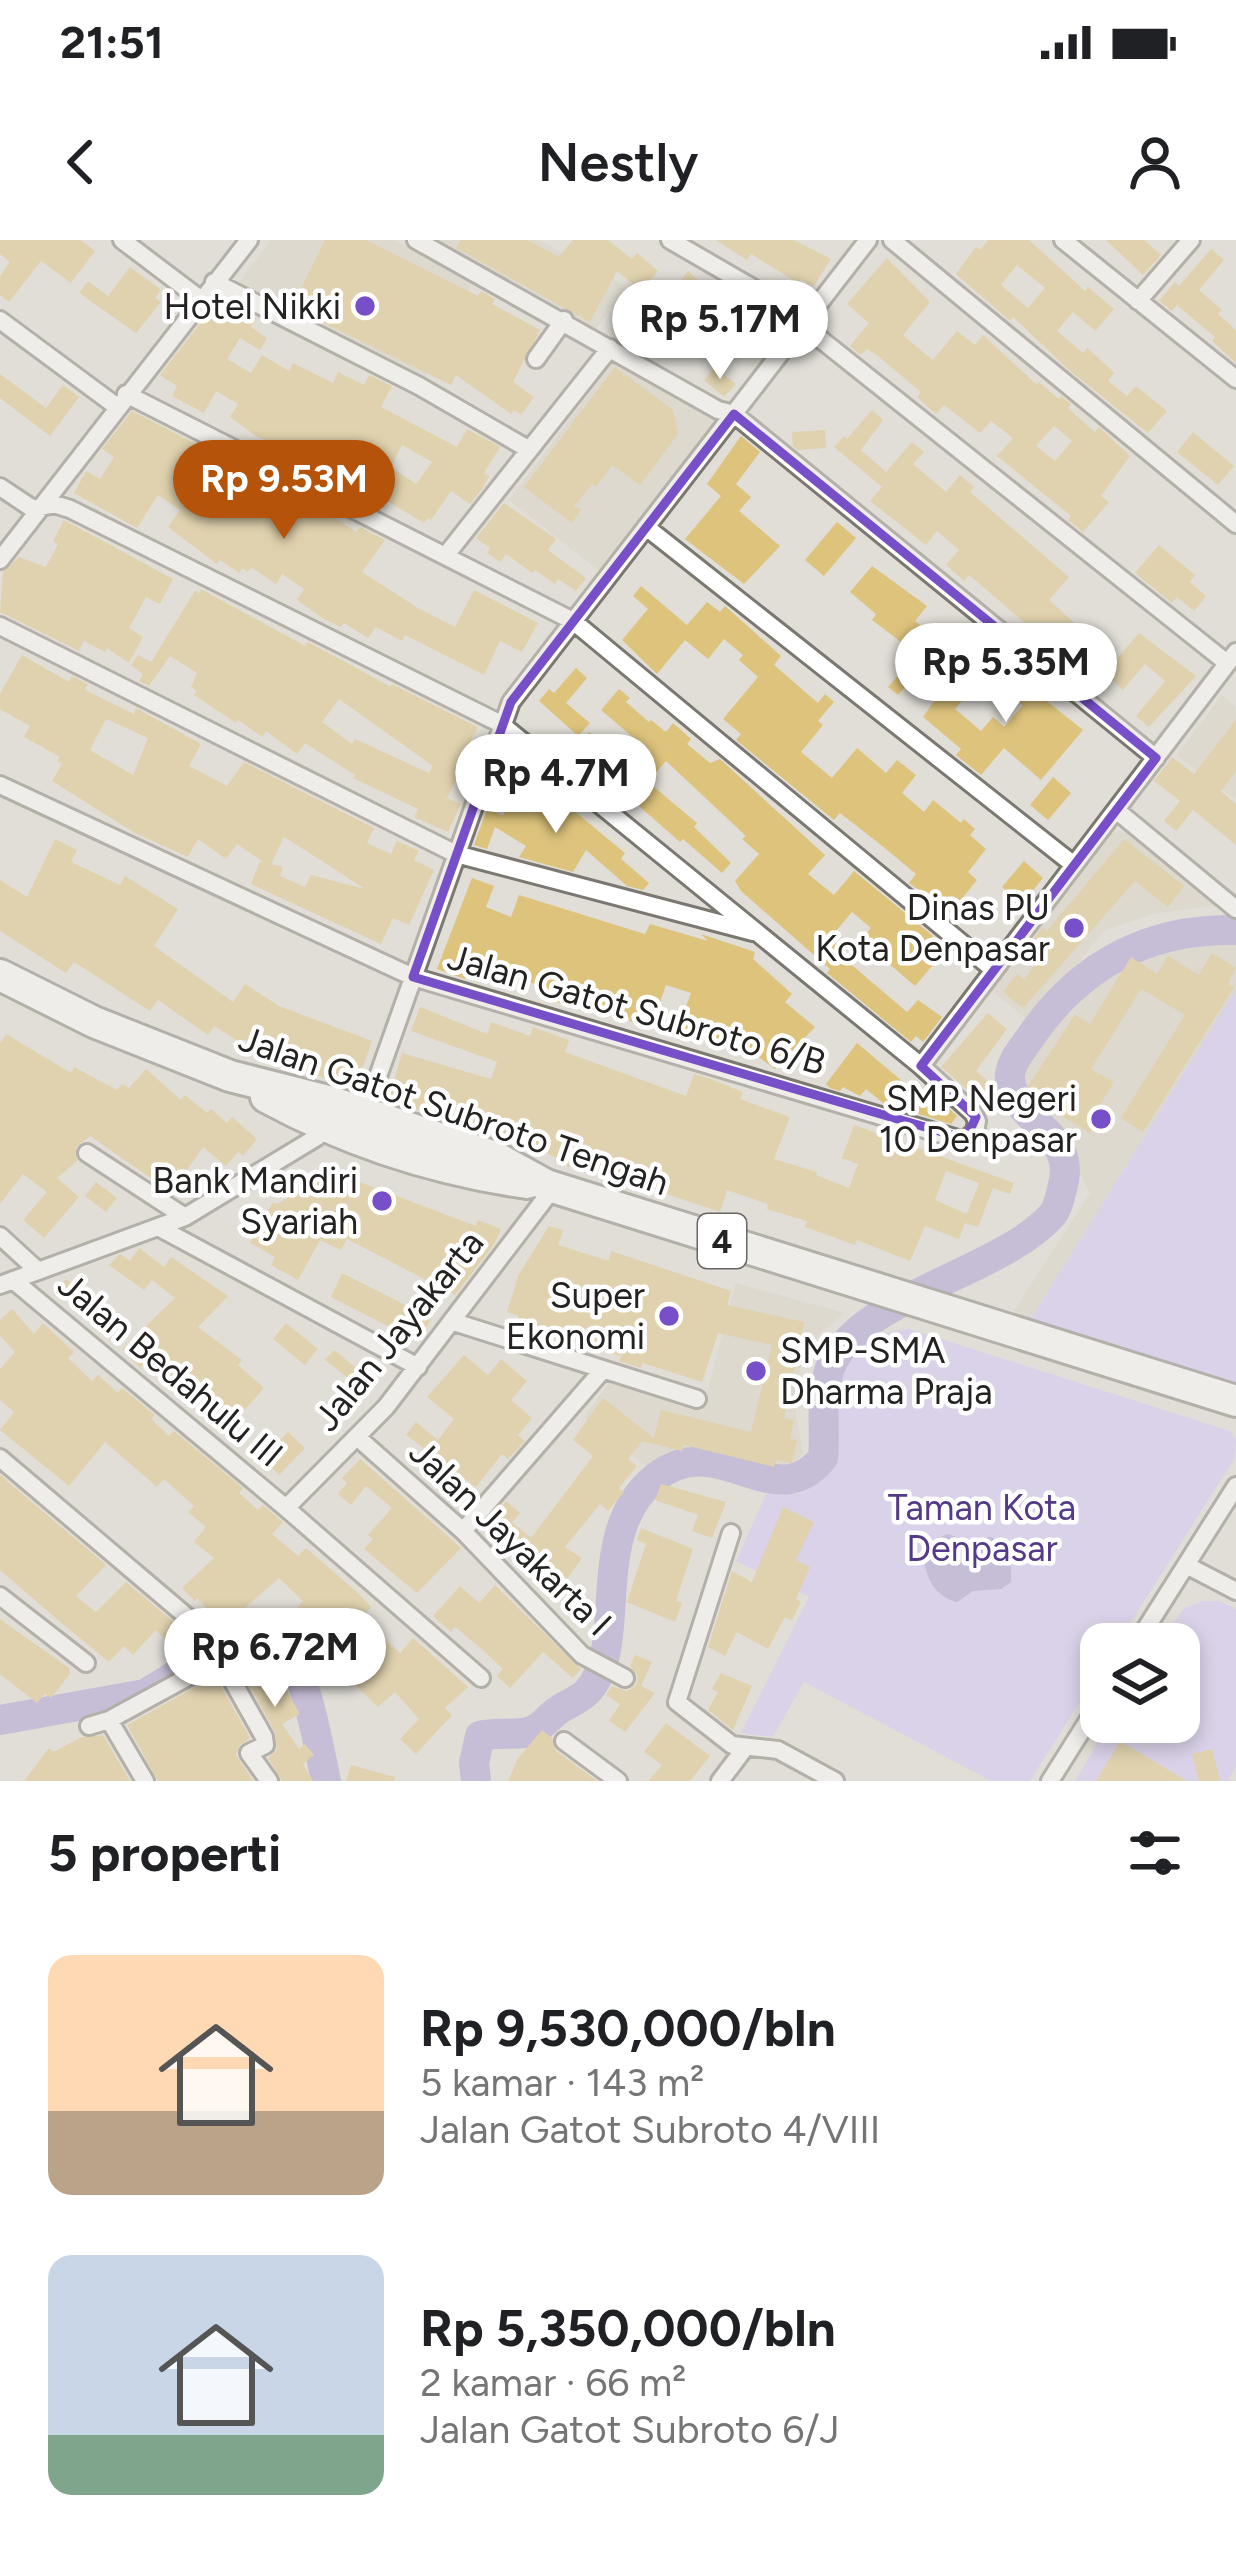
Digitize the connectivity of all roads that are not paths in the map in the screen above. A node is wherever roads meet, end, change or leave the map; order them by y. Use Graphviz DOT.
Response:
graph roads {
  1 [pos="122,240"];
  2 [pos="249,240"];
  3 [pos="416,240"];
  4 [pos="670,240"];
  5 [pos="868,240"];
  6 [pos="892,240"];
  7 [pos="1191,240"];
  8 [pos="1069,245"];
  9 [pos="214,282"];
  10 [pos="200,299"];
  11 [pos="1138,301"];
  12 [pos="0,320"];
  13 [pos="564,320"];
  14 [pos="808,321"];
  15 [pos="610,348"];
  16 [pos="536,358"];
  17 [pos="1236,379"];
  18 [pos="121,400"];
  19 [pos="734,414"];
  20 [pos="528,449"];
  21 [pos="0,487"];
  22 [pos="38,509"];
  23 [pos="1236,524"];
  24 [pos="646,527"];
  25 [pos="446,555"];
  26 [pos="0,560"];
  27 [pos="573,621"];
  28 [pos="0,626"];
  29 [pos="1232,657"];
  30 [pos="501,724"];
  31 [pos="1156,758"];
  32 [pos="0,785"];
  33 [pos="1115,810"];
  34 [pos="456,854"];
  35 [pos="1074,865"];
  36 [pos="1235,908"];
  37 [pos="754,932"];
  38 [pos="994,970"];
  39 [pos="0,976"];
  40 [pos="413,977"];
  41 [pos="921,1066"];
  42 [pos="230,1076"];
  43 [pos="365,1113"];
  44 [pos="323,1128"];
  45 [pos="87,1153"];
  46 [pos="550,1186"];
  47 [pos="185,1216"];
  48 [pos="158,1227"];
  49 [pos="0,1236"];
  50 [pos="36,1269"];
  51 [pos="6,1282"];
  52 [pos="454,1322"];
  53 [pos="418,1367"];
  54 [pos="601,1372"];
  55 [pos="697,1399"];
  56 [pos="1236,1401"];
  57 [pos="356,1437"];
  58 [pos="0,1458"];
  59 [pos="1236,1486"];
  60 [pos="286,1508"];
  61 [pos="463,1531"];
  62 [pos="731,1533"];
  63 [pos="1188,1565"];
  64 [pos="1236,1591"];
  65 [pos="0,1596"];
  66 [pos="1150,1623"];
  67 [pos="215,1651"];
  68 [pos="86,1664"];
  69 [pos="617,1675"];
  70 [pos="481,1678"];
  71 [pos="109,1720"];
  72 [pos="89,1726"];
  73 [pos="1080,1733"];
  74 [pos="563,1741"];
  75 [pos="746,1748"];
  76 [pos="145,1781"];
  77 [pos="268,1781"];
  78 [pos="618,1781"];
  79 [pos="720,1781"];
  80 [pos="835,1781"];
  81 [pos="1050,1781"];
  1 -- 10 [label="street"];
  2 -- 9 [label="street"];
  3 -- 13 [label="street"];
  4 -- 14 [label="street"];
  5 -- 14 [label="street"];
  6 -- 23 [label="street"];
  7 -- 11 [label="street"];
  8 -- 11 [label="street"];
  9 -- 10 [label="street"];
  9 -- 20 [label="street"];
  10 -- 18 [label="street"];
  11 -- 17 [label="street"];
  12 -- 18 [label="street"];
  13 -- 15 [label="street"];
  13 -- 16 [label="street"];
  14 -- 19 [label="street"];
  14 -- 29 [label="street"];
  15 -- 19 [label="street"];
  15 -- 20 [label="street"];
  18 -- 22 [label="street"];
  18 -- 25 [label="street"];
  19 -- 24 [label="street"];
  19 -- 31 [label="street"];
  20 -- 25 [label="street"];
  21 -- 22 [label="street"];
  22 -- 26 [label="street"];
  22 -- 30 [label="street"];
  24 -- 27 [label="street"];
  24 -- 35 [label="street"];
  25 -- 27 [label="street"];
  27 -- 30 [label="street"];
  27 -- 38 [label="street"];
  28 -- 34 [label="street"];
  29 -- 31 [label="street"];
  30 -- 34 [label="street"];
  30 -- 37 [label="street"];
  31 -- 33 [label="street"];
  32 -- 40 [label="street, Jalan Gatot Subroto 6/B"];
  33 -- 35 [label="street"];
  33 -- 36 [label="street"];
  34 -- 37 [label="street"];
  34 -- 40 [label="street"];
  35 -- 38 [label="street"];
  37 -- 41 [label="street"];
  38 -- 41 [label="street"];
  39 -- 42 [label="highway, Jalan Gatot Subroto Tengah / 4"];
  40 -- 41 [label="street, Jalan Gatot Subroto 6/B"];
  40 -- 43 [label="street"];
  42 -- 43 [label="highway, Jalan Gatot Subroto Tengah / 4"];
  42 -- 44 [label="highway, 4"];
  43 -- 46 [label="highway, Jalan Gatot Subroto Tengah / 4"];
  44 -- 46 [label="highway, 4"];
  44 -- 47 [label="street"];
  45 -- 47 [label="street"];
  46 -- 52 [label="street, Jalan Jayakarta"];
  46 -- 56 [label="highway, Jalan Gatot Subroto Tengah / 4"];
  47 -- 48 [label="street"];
  48 -- 50 [label="street"];
  48 -- 53 [label="street"];
  49 -- 50 [label="street"];
  50 -- 51 [label="street"];
  51 -- 60 [label="street, Jalan Bedahulu III"];
  52 -- 53 [label="street, Jalan Jayakarta"];
  52 -- 54 [label="street"];
  53 -- 57 [label="street, Jalan Jayakarta"];
  54 -- 55 [label="street"];
  54 -- 61 [label="street"];
  57 -- 60 [label="street, Jalan Jayakarta"];
  57 -- 61 [label="street, Jalan Jayakarta I"];
  58 -- 67 [label="street"];
  59 -- 63 [label="street"];
  60 -- 70 [label="street, Jalan Bedahulu III"];
  61 -- 69 [label="street, Jalan Jayakarta I"];
  62 -- 75 [label="street"];
  63 -- 64 [label="street"];
  63 -- 66 [label="street"];
  65 -- 68 [label="street"];
  67 -- 71 [label="street"];
  67 -- 77 [label="street"];
  71 -- 72 [label="street"];
  71 -- 76 [label="street"];
  73 -- 81 [label="street"];
  74 -- 78 [label="street"];
  75 -- 79 [label="street"];
  75 -- 80 [label="street"];
}
